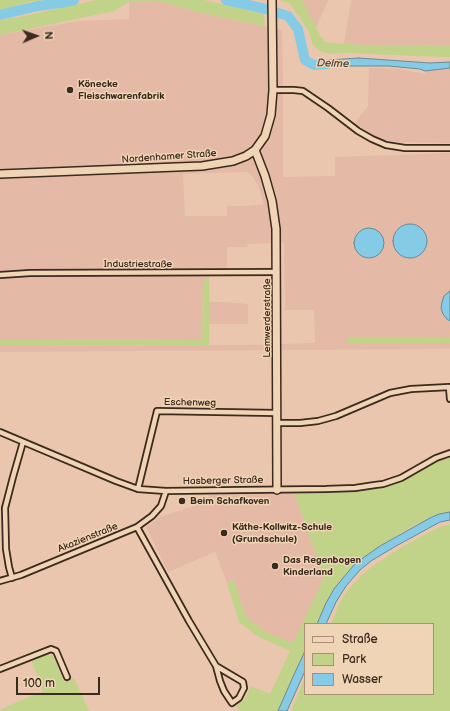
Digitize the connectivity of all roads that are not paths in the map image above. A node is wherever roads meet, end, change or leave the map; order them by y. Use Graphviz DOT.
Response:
graph roads {
  1 [pos="272,0"];
  2 [pos="273,90"];
  3 [pos="450,148"];
  4 [pos="254,150"];
  5 [pos="0,174"];
  6 [pos="276,272"];
  7 [pos="0,275"];
  8 [pos="450,399"];
  9 [pos="277,413"];
  10 [pos="277,423"];
  11 [pos="0,432"];
  12 [pos="23,442"];
  13 [pos="450,453"];
  14 [pos="138,489"];
  15 [pos="278,490"];
  16 [pos="166,491"];
  17 [pos="3,507"];
  18 [pos="137,527"];
  19 [pos="12,578"];
  20 [pos="0,581"];
  21 [pos="216,666"];
  22 [pos="0,669"];
  23 [pos="67,677"];
  1 -- 2 [label="street, Nordenhamer Straße"];
  2 -- 3 [label="street"];
  2 -- 4 [label="street, Nordenhamer Straße"];
  4 -- 5 [label="street, Nordenhamer Straße"];
  4 -- 6 [label="street, Lemwerderstraße"];
  6 -- 7 [label="street, Industriestraße"];
  6 -- 9 [label="street, Lemwerderstraße"];
  8 -- 10 [label="street"];
  9 -- 10 [label="street, Lemwerderstraße"];
  9 -- 14 [label="street, Eschenweg"];
  10 -- 15 [label="street, Lemwerderstraße"];
  11 -- 12 [label="street, Hasberger Straße"];
  12 -- 14 [label="street, Hasberger Straße"];
  12 -- 17 [label="street"];
  13 -- 15 [label="street, Hasberger Straße"];
  14 -- 16 [label="street, Hasberger Straße"];
  15 -- 16 [label="street, Hasberger Straße"];
  16 -- 18 [label="street, Akazienstraße"];
  17 -- 19 [label="street"];
  18 -- 19 [label="street, Akazienstraße"];
  18 -- 21 [label="street"];
  19 -- 20 [label="street, Akazienstraße"];
  21 -- 21 [label="street"];
  22 -- 23 [label="street"];
}
